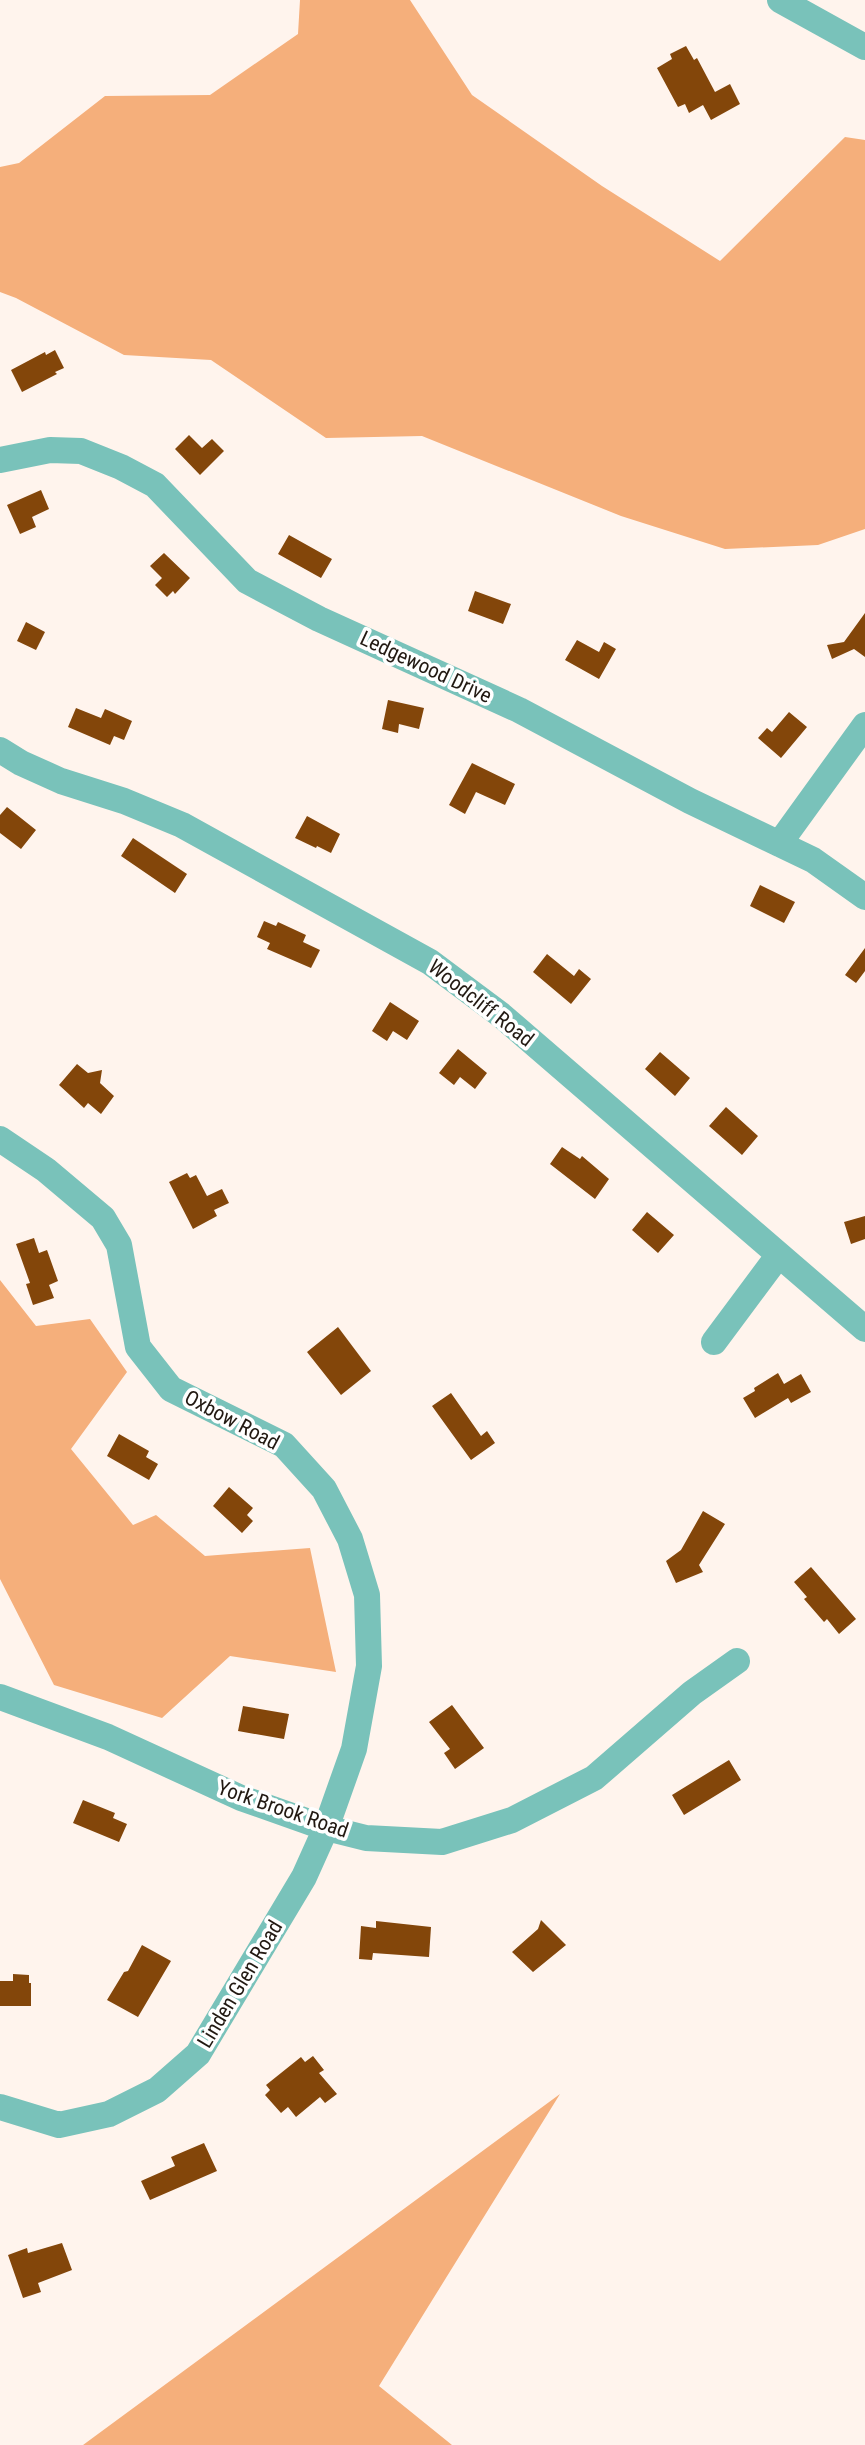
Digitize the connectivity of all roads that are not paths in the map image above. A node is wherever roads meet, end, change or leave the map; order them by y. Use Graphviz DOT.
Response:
graph roads {
  1 [pos="794,3"];
  2 [pos="863,46"];
  3 [pos="0,460"];
  4 [pos="865,725"];
  5 [pos="0,750"];
  6 [pos="779,844"];
  7 [pos="865,897"];
  8 [pos="0,1139"];
  9 [pos="778,1256"];
  10 [pos="865,1329"];
  11 [pos="713,1342"];
  12 [pos="737,1661"];
  13 [pos="0,1696"];
  14 [pos="326,1828"];
  15 [pos="3,2112"];
  1 -- 2 [label="street"];
  3 -- 6 [label="street, Ledgewood Drive"];
  4 -- 6 [label="street"];
  5 -- 9 [label="street, Woodcliff Road"];
  6 -- 7 [label="street, Ledgewood Drive"];
  8 -- 14 [label="street, Oxbow Road"];
  9 -- 10 [label="street, Woodcliff Road"];
  9 -- 11 [label="street"];
  12 -- 14 [label="street, York Brook Road"];
  13 -- 14 [label="street, York Brook Road"];
  14 -- 15 [label="street, Linden Glen Road"];
}
